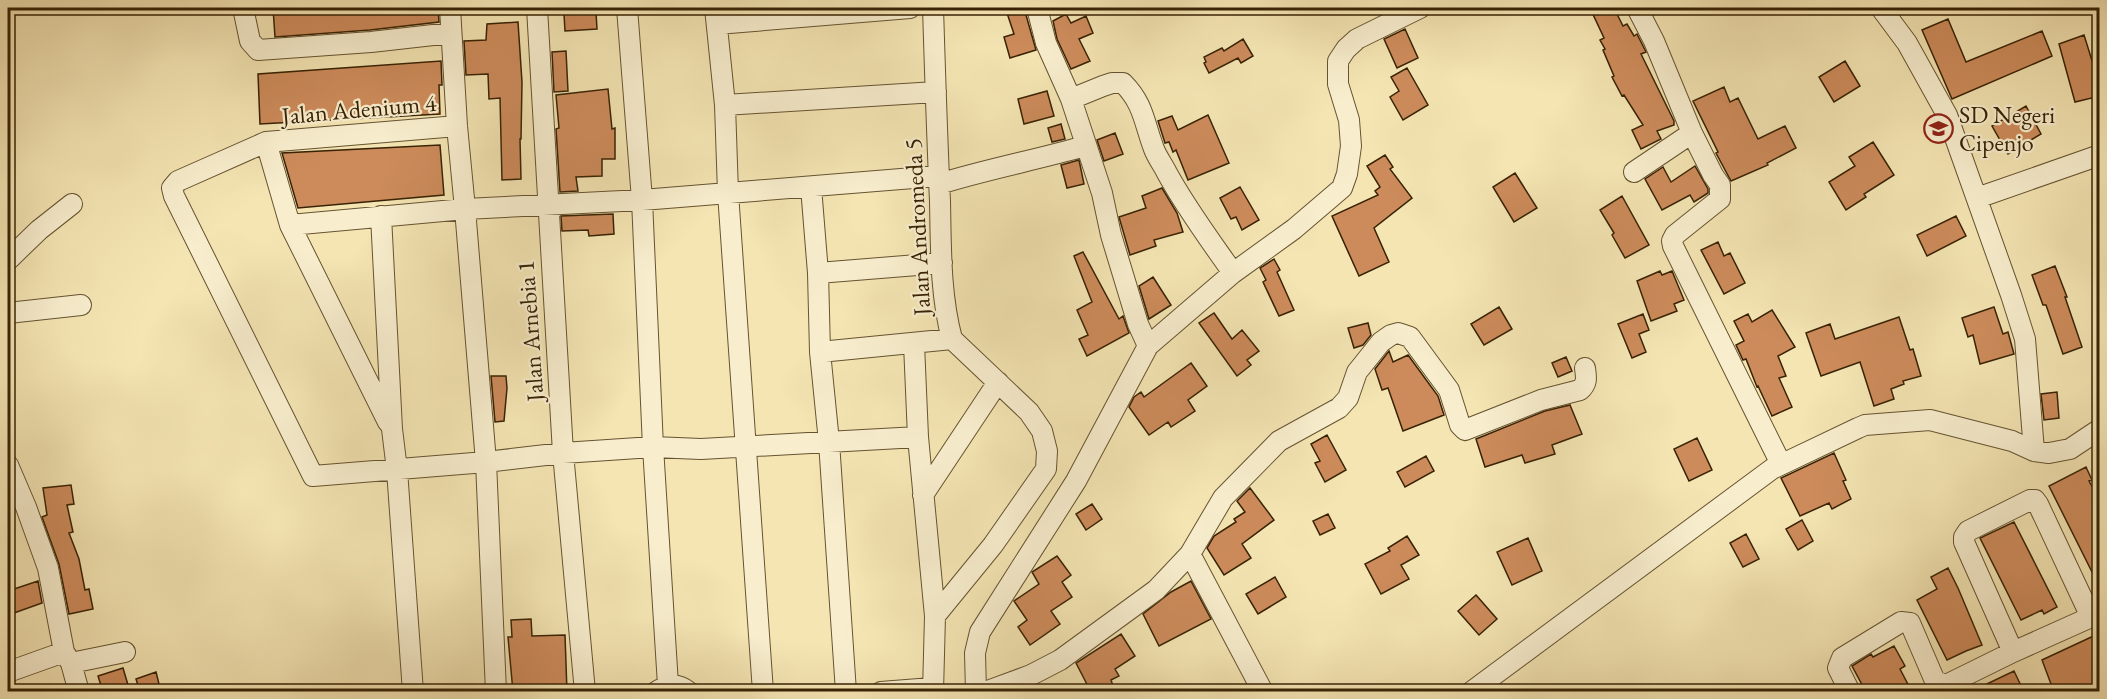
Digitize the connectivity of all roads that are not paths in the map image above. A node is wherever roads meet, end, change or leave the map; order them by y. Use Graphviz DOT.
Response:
graph roads {
  1 [pos="243,8"];
  2 [pos="450,8"];
  3 [pos="537,8"];
  4 [pos="627,8"];
  5 [pos="910,8"];
  6 [pos="933,8"];
  7 [pos="1037,8"];
  8 [pos="1420,8"];
  9 [pos="1637,8"];
  10 [pos="1885,9"];
  11 [pos="716,16"];
  12 [pos="451,33"];
  13 [pos="936,92"];
  14 [pos="1071,99"];
  15 [pos="725,105"];
  16 [pos="457,126"];
  17 [pos="1692,133"];
  18 [pos="266,142"];
  19 [pos="1085,146"];
  20 [pos="2100,154"];
  21 [pos="1634,172"];
  22 [pos="938,180"];
  23 [pos="811,187"];
  24 [pos="728,193"];
  25 [pos="1977,198"];
  26 [pos="642,200"];
  27 [pos="72,204"];
  28 [pos="548,205"];
  29 [pos="465,209"];
  30 [pos="381,216"];
  31 [pos="290,225"];
  32 [pos="8,260"];
  33 [pos="942,263"];
  34 [pos="818,273"];
  35 [pos="1233,273"];
  36 [pos="81,305"];
  37 [pos="8,313"];
  38 [pos="952,339"];
  39 [pos="914,344"];
  40 [pos="1148,346"];
  41 [pos="820,352"];
  42 [pos="1585,368"];
  43 [pos="998,382"];
  44 [pos="392,429"];
  45 [pos="2100,429"];
  46 [pos="918,437"];
  47 [pos="829,442"];
  48 [pos="745,446"];
  49 [pos="652,447"];
  50 [pos="2034,451"];
  51 [pos="564,453"];
  52 [pos="486,462"];
  53 [pos="1781,464"];
  54 [pos="8,465"];
  55 [pos="397,470"];
  56 [pos="923,495"];
  57 [pos="1190,554"];
  58 [pos="2095,615"];
  59 [pos="935,616"];
  60 [pos="125,652"];
  61 [pos="2013,652"];
  62 [pos="68,658"];
  63 [pos="8,672"];
  64 [pos="662,688"];
  65 [pos="933,690"];
  66 [pos="79,692"];
  67 [pos="413,692"];
  68 [pos="496,692"];
  69 [pos="585,692"];
  70 [pos="689,692"];
  71 [pos="763,692"];
  72 [pos="846,692"];
  73 [pos="881,692"];
  74 [pos="976,692"];
  75 [pos="985,692"];
  76 [pos="1263,692"];
  77 [pos="1471,692"];
  78 [pos="1850,692"];
  1 -- 12 [label="street"];
  2 -- 12 [label="street"];
  3 -- 28 [label="street, Jalan Arnebia 1"];
  4 -- 26 [label="street"];
  5 -- 11 [label="street"];
  6 -- 13 [label="street, Jalan Andromeda 5"];
  7 -- 14 [label="street"];
  8 -- 35 [label="street"];
  9 -- 17 [label="street"];
  10 -- 25 [label="street"];
  11 -- 15 [label="street"];
  12 -- 16 [label="street"];
  13 -- 15 [label="street"];
  13 -- 22 [label="street, Jalan Andromeda 5"];
  14 -- 19 [label="street"];
  14 -- 35 [label="street"];
  15 -- 24 [label="street"];
  16 -- 18 [label="street, Jalan Adenium 4"];
  16 -- 29 [label="street"];
  17 -- 21 [label="street"];
  17 -- 53 [label="street"];
  18 -- 31 [label="street"];
  18 -- 55 [label="street, Jalan Adenium 4"];
  19 -- 22 [label="street"];
  19 -- 40 [label="street"];
  20 -- 25 [label="street"];
  22 -- 23 [label="street"];
  22 -- 33 [label="street, Jalan Andromeda 5"];
  23 -- 24 [label="street"];
  23 -- 34 [label="street"];
  24 -- 26 [label="street"];
  24 -- 48 [label="street"];
  25 -- 50 [label="street"];
  26 -- 28 [label="street"];
  26 -- 49 [label="street"];
  27 -- 32 [label="street"];
  28 -- 29 [label="street"];
  28 -- 51 [label="street, Jalan Arnebia 1"];
  29 -- 30 [label="street"];
  29 -- 52 [label="street"];
  30 -- 31 [label="street"];
  30 -- 44 [label="street"];
  31 -- 44 [label="street"];
  33 -- 34 [label="street"];
  33 -- 38 [label="street, Jalan Andromeda 5"];
  34 -- 41 [label="street"];
  35 -- 40 [label="street"];
  36 -- 37 [label="street"];
  38 -- 39 [label="street"];
  38 -- 43 [label="street, Jalan Andromeda 5"];
  39 -- 41 [label="street"];
  39 -- 46 [label="street"];
  40 -- 74 [label="street"];
  41 -- 47 [label="street"];
  42 -- 57 [label="street"];
  43 -- 56 [label="street"];
  43 -- 59 [label="street, Jalan Andromeda 5"];
  44 -- 55 [label="street"];
  45 -- 50 [label="street"];
  46 -- 47 [label="street"];
  46 -- 56 [label="street"];
  47 -- 48 [label="street"];
  47 -- 72 [label="street"];
  48 -- 49 [label="street"];
  48 -- 71 [label="street"];
  49 -- 51 [label="street"];
  49 -- 64 [label="street"];
  50 -- 53 [label="street"];
  51 -- 52 [label="street"];
  51 -- 69 [label="street, Jalan Arnebia 1"];
  52 -- 55 [label="street"];
  52 -- 68 [label="street"];
  53 -- 77 [label="street"];
  54 -- 62 [label="street"];
  55 -- 67 [label="street"];
  56 -- 59 [label="street"];
  57 -- 75 [label="street"];
  57 -- 76 [label="street"];
  58 -- 61 [label="street"];
  58 -- 61 [label="street"];
  59 -- 65 [label="street"];
  60 -- 62 [label="street"];
  61 -- 78 [label="street"];
  62 -- 63 [label="street"];
  62 -- 66 [label="street"];
  64 -- 70 [label="street"];
  65 -- 73 [label="street"];
}
